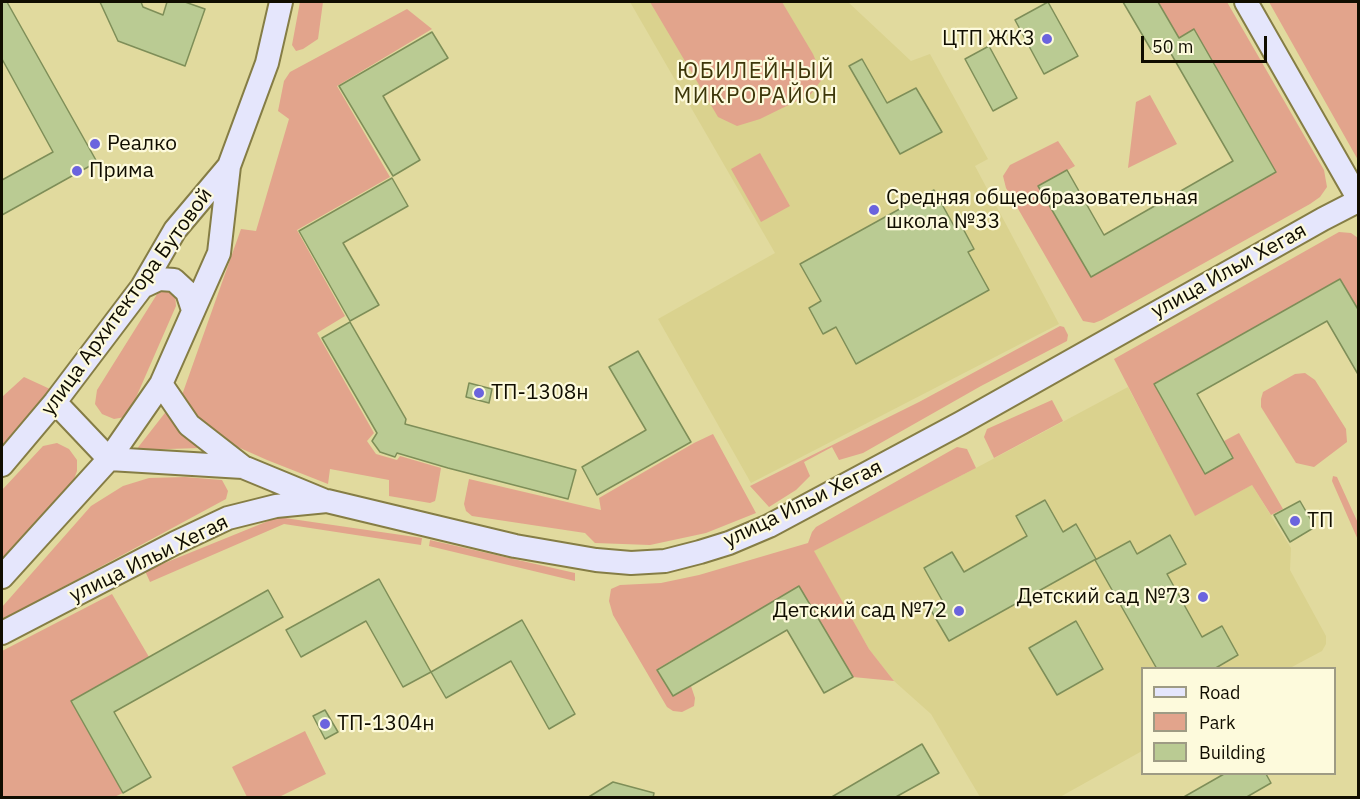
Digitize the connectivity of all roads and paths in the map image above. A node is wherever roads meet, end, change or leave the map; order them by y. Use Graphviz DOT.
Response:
graph roads {
  1 [pos="281,2"];
  2 [pos="1246,2"];
  3 [pos="229,166"];
  4 [pos="1359,199"];
  5 [pos="142,287"];
  6 [pos="193,309"];
  7 [pos="161,384"];
  8 [pos="55,402"];
  9 [pos="109,459"];
  10 [pos="2,465"];
  11 [pos="243,467"];
  12 [pos="327,501"];
  13 [pos="2,577"];
  14 [pos="2,633"];
  1 -- 3 [label="main road, улица Архитектора Бутовой"];
  2 -- 4 [label="main road"];
  3 -- 5 [label="main road, улица Архитектора Бутовой"];
  3 -- 6 [label="main road, улица Архитектора Бутовой"];
  4 -- 12 [label="main road, улица Ильи Хегая"];
  5 -- 6 [label="main road"];
  5 -- 8 [label="main road, улица Архитектора Бутовой"];
  6 -- 7 [label="main road, улица Архитектора Бутовой"];
  7 -- 9 [label="main road, улица Архитектора Бутовой"];
  7 -- 11 [label="main road"];
  8 -- 9 [label="main road"];
  8 -- 10 [label="main road, улица Архитектора Бутовой"];
  9 -- 11 [label="main road"];
  9 -- 13 [label="main road, улица Архитектора Бутовой"];
  11 -- 12 [label="main road"];
  12 -- 14 [label="main road, улица Ильи Хегая"];
}
